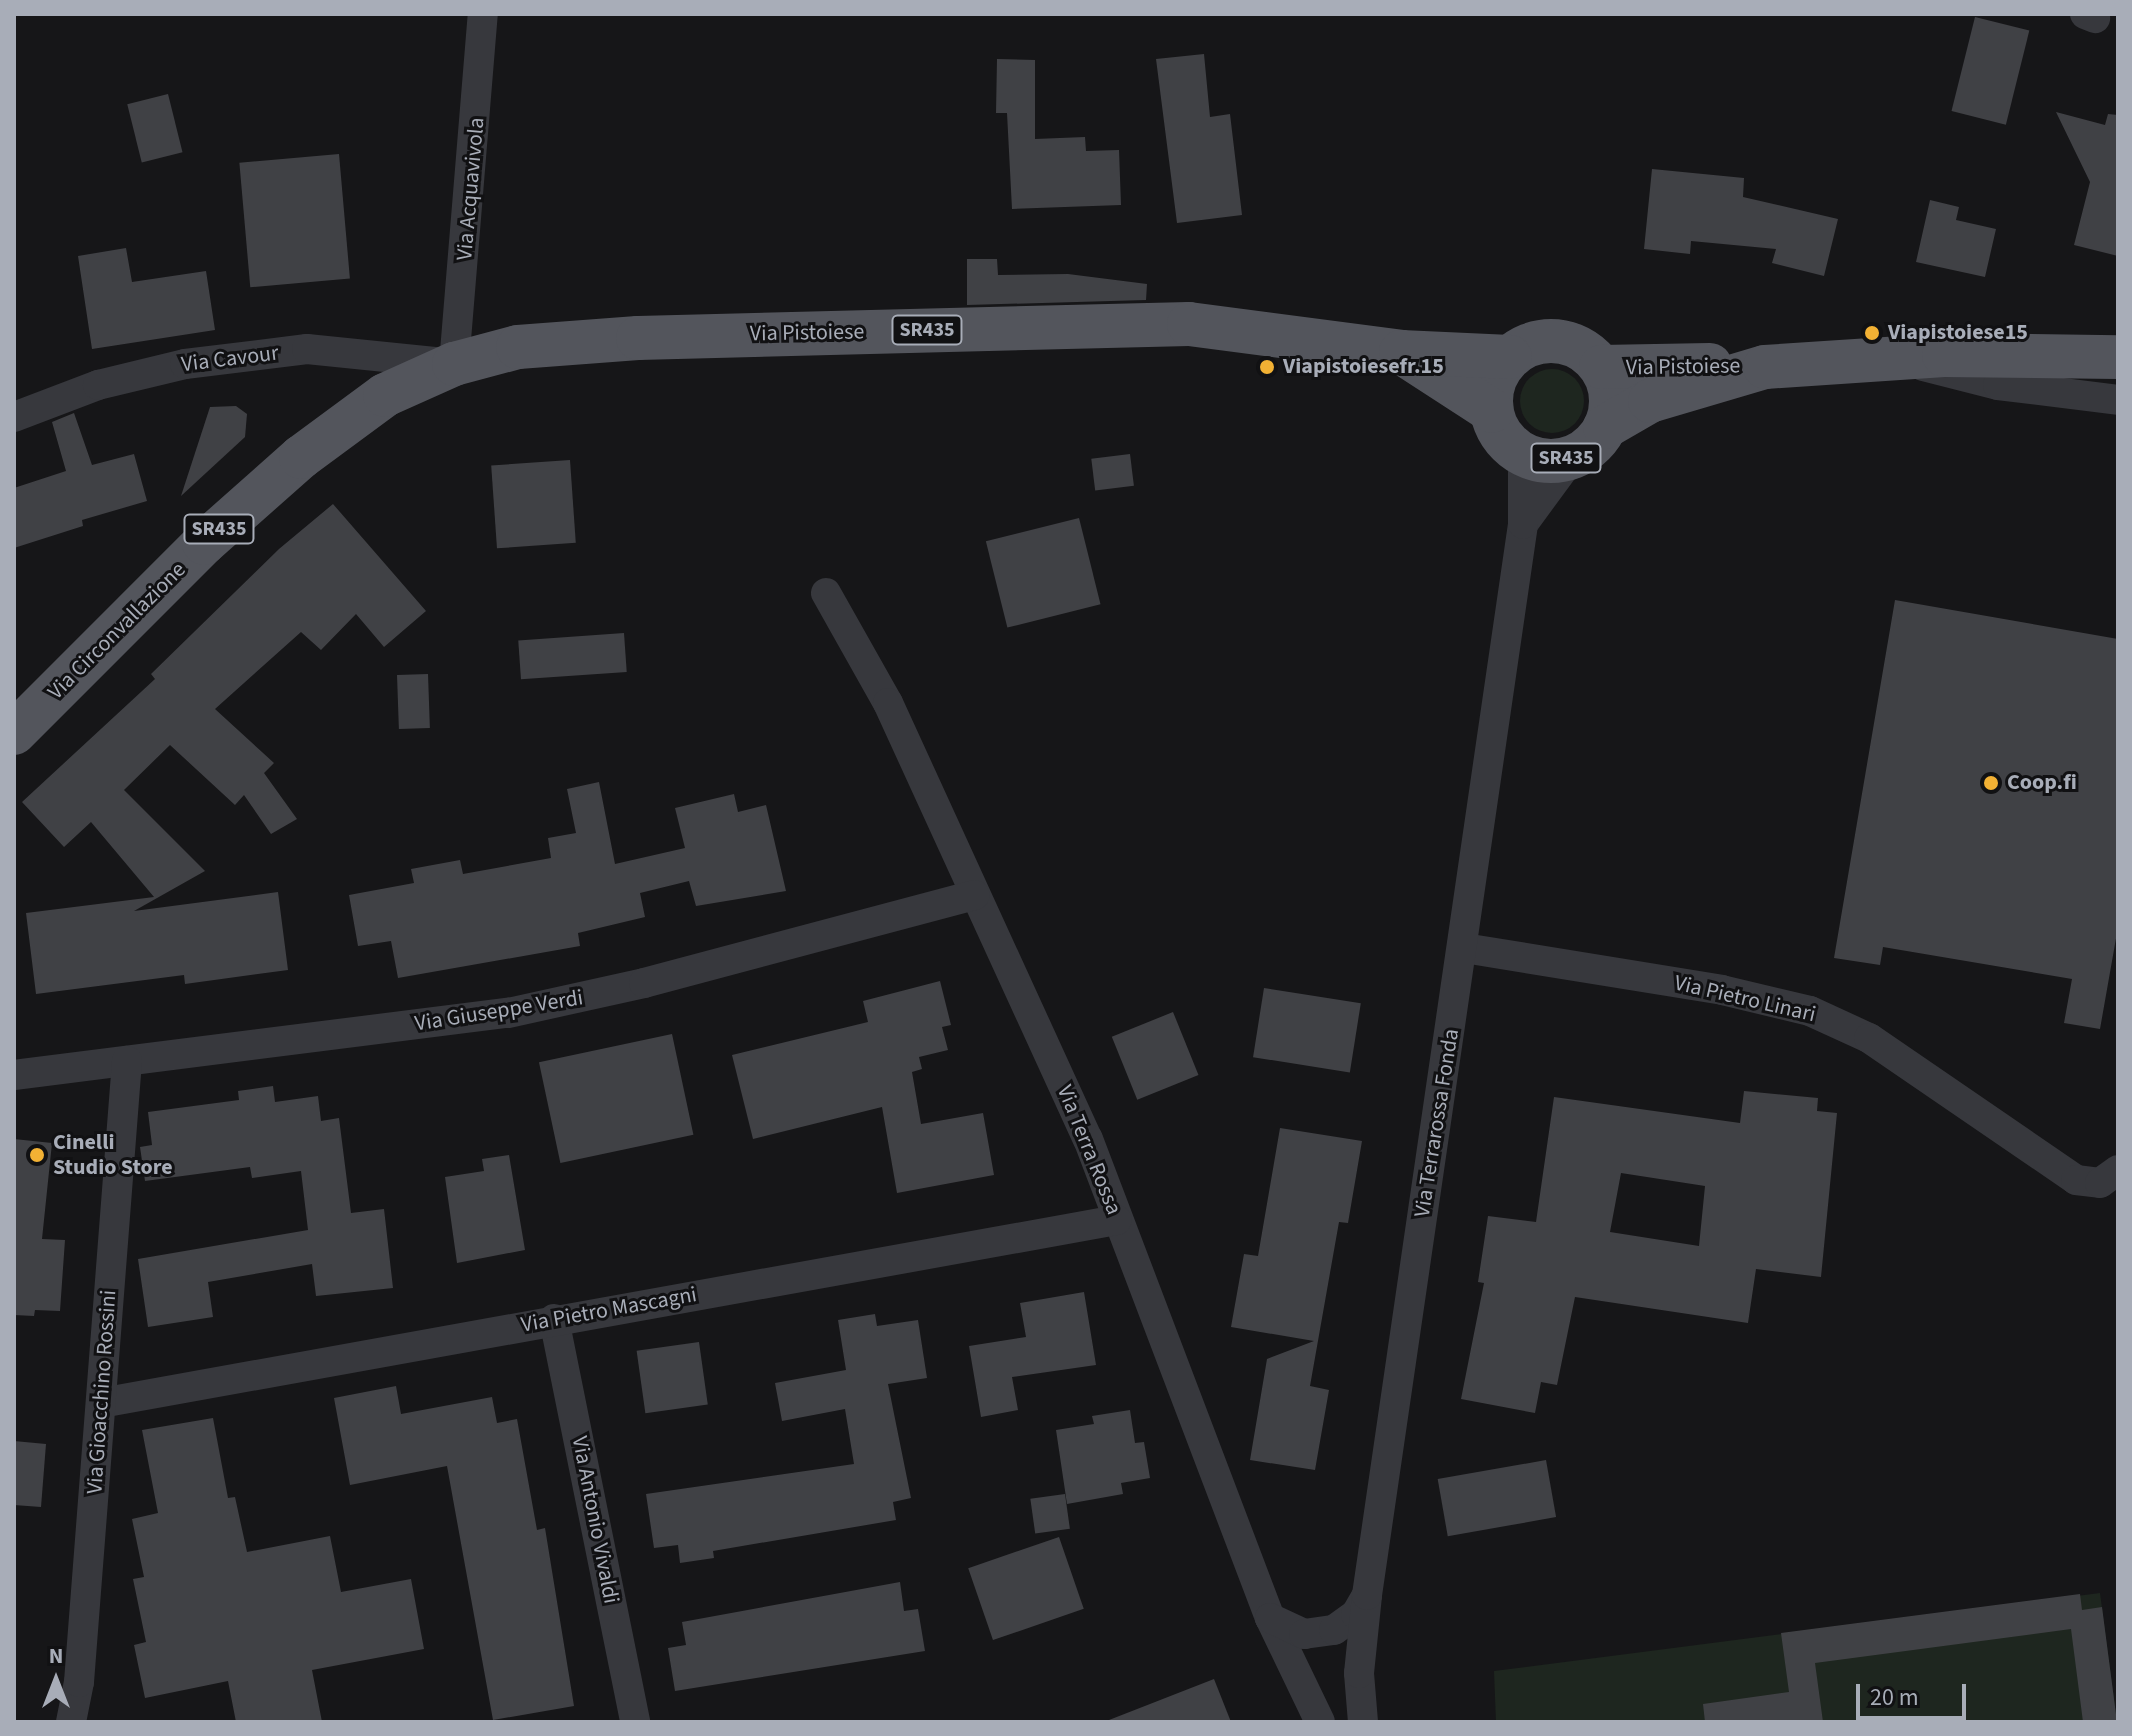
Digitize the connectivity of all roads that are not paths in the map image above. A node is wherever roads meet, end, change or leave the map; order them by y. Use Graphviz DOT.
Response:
graph roads {
  1 [pos="483,14"];
  2 [pos="1401,352"];
  3 [pos="1510,357"];
  4 [pos="2118,357"];
  5 [pos="1894,358"];
  6 [pos="454,364"];
  7 [pos="1601,367"];
  8 [pos="1765,367"];
  9 [pos="2118,400"];
  10 [pos="1492,411"];
  11 [pos="14,417"];
  12 [pos="1605,427"];
  13 [pos="1523,453"];
  14 [pos="1573,456"];
  15 [pos="1523,524"];
  16 [pos="826,593"];
  17 [pos="14,733"];
  18 [pos="974,895"];
  19 [pos="1464,948"];
  20 [pos="127,1061"];
  21 [pos="14,1075"];
  22 [pos="2118,1170"];
  23 [pos="1117,1220"];
  24 [pos="554,1319"];
  25 [pos="101,1403"];
  26 [pos="1367,1595"];
  27 [pos="1270,1618"];
  28 [pos="71,1722"];
  29 [pos="635,1722"];
  30 [pos="1320,1722"];
  31 [pos="1363,1722"];
  1 -- 6 [label="street, Via Acquavivola"];
  2 -- 3 [label="main road, Via Pistoiese / SR435"];
  2 -- 6 [label="main road, Via Pistoiese / SR435"];
  2 -- 10 [label="main road, Via Pistoiese / SR435"];
  3 -- 7 [label="main road, Via Pistoiese / SR435"];
  3 -- 10 [label="main road"];
  4 -- 5 [label="main road, Via Pistoiese / SR435"];
  5 -- 8 [label="main road, Via Pistoiese / SR435"];
  5 -- 9 [label="street"];
  6 -- 11 [label="street, Via Cavour"];
  6 -- 17 [label="main road, Via Circonvallazione / SR435"];
  7 -- 8 [label="main road, Via Pistoiese / SR435"];
  7 -- 12 [label="main road, Via Pistoiese / SR435"];
  8 -- 12 [label="main road, Via Pistoiese / SR435"];
  10 -- 13 [label="main road, Via Pistoiese / SR435"];
  12 -- 14 [label="main road, Via Pistoiese / SR435"];
  13 -- 14 [label="main road, SR435"];
  13 -- 15 [label="street, Via Terrarossa Fonda"];
  14 -- 15 [label="street, Via Terrarossa Fonda"];
  15 -- 19 [label="street, Via Terrarossa Fonda"];
  16 -- 18 [label="street, Via Terra Rossa"];
  18 -- 20 [label="street, Via Giuseppe Verdi"];
  18 -- 23 [label="street, Via Terra Rossa"];
  19 -- 22 [label="street, Via Pietro Linari"];
  19 -- 26 [label="street, Via Terrarossa Fonda"];
  20 -- 21 [label="street, Via Giuseppe Verdi"];
  20 -- 25 [label="street, Via Gioacchino Rossini"];
  23 -- 24 [label="street, Via Pietro Mascagni"];
  23 -- 27 [label="street, Via Terra Rossa"];
  24 -- 25 [label="street, Via Pietro Mascagni"];
  24 -- 29 [label="street, Via Antonio Vivaldi"];
  25 -- 28 [label="street, Via Gioacchino Rossini"];
  26 -- 27 [label="street"];
  26 -- 31 [label="street, Via Terrarossa Fonda"];
  27 -- 30 [label="street, Via Terra Rossa"];
}
